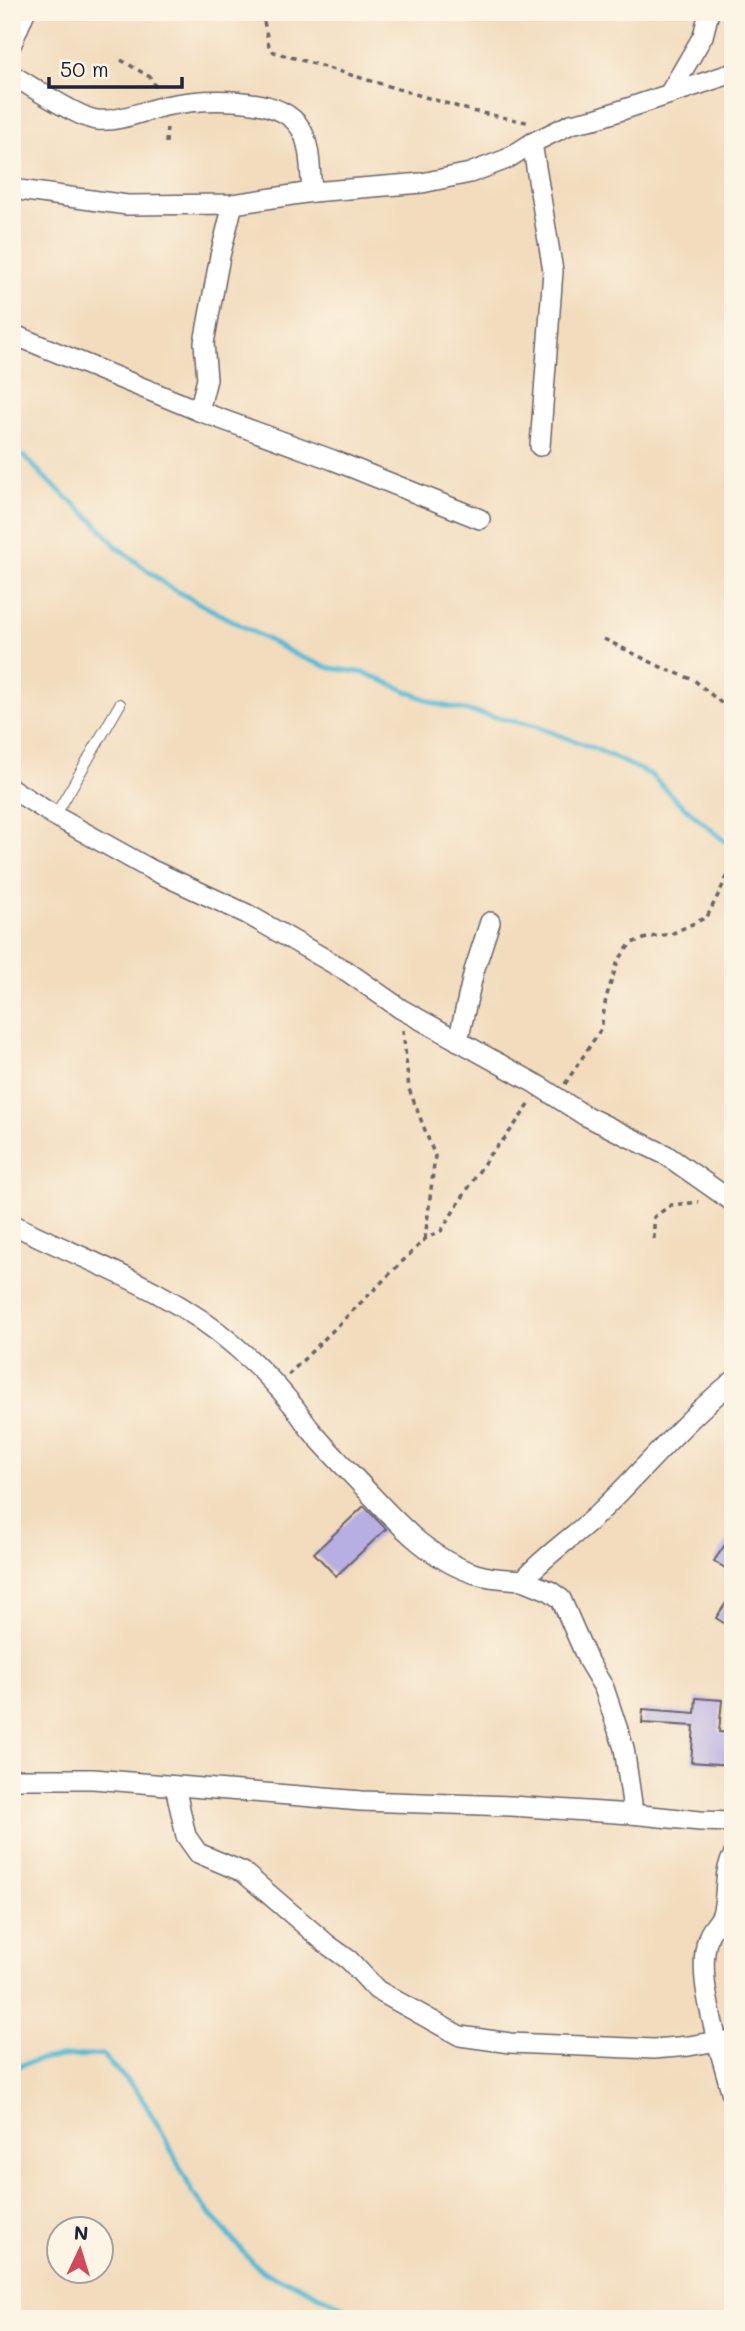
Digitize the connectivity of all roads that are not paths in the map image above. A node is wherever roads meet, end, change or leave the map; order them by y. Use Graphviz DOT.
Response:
graph roads {
  1 [pos="25,12"];
  2 [pos="709,12"];
  3 [pos="12,43"];
  4 [pos="733,73"];
  5 [pos="12,75"];
  6 [pos="669,94"];
  7 [pos="532,143"];
  8 [pos="12,189"];
  9 [pos="312,192"];
  10 [pos="233,204"];
  11 [pos="12,334"];
  12 [pos="199,411"];
  13 [pos="540,446"];
  14 [pos="480,519"];
  15 [pos="120,704"];
  16 [pos="12,789"];
  17 [pos="55,816"];
  18 [pos="490,922"];
  19 [pos="458,1041"];
  20 [pos="728,1199"];
  21 [pos="12,1224"];
  22 [pos="733,1381"];
  23 [pos="523,1580"];
  24 [pos="12,1779"];
  25 [pos="175,1786"];
  26 [pos="631,1814"];
  27 [pos="733,1822"];
  28 [pos="733,1856"];
  29 [pos="725,2041"];
  30 [pos="733,2098"];
  1 -- 3 [label="street"];
  2 -- 6 [label="street"];
  4 -- 6 [label="street"];
  5 -- 9 [label="street"];
  6 -- 7 [label="street"];
  7 -- 9 [label="street"];
  7 -- 13 [label="street"];
  8 -- 10 [label="street"];
  9 -- 10 [label="street"];
  10 -- 12 [label="street"];
  11 -- 12 [label="street"];
  12 -- 14 [label="street"];
  15 -- 17 [label="lane"];
  16 -- 17 [label="street"];
  17 -- 19 [label="street"];
  18 -- 19 [label="street"];
  19 -- 20 [label="street"];
  21 -- 23 [label="street"];
  22 -- 23 [label="street"];
  23 -- 26 [label="street"];
  24 -- 25 [label="street"];
  25 -- 26 [label="street"];
  25 -- 29 [label="street"];
  26 -- 27 [label="street"];
  28 -- 29 [label="street"];
  29 -- 30 [label="street"];
}
